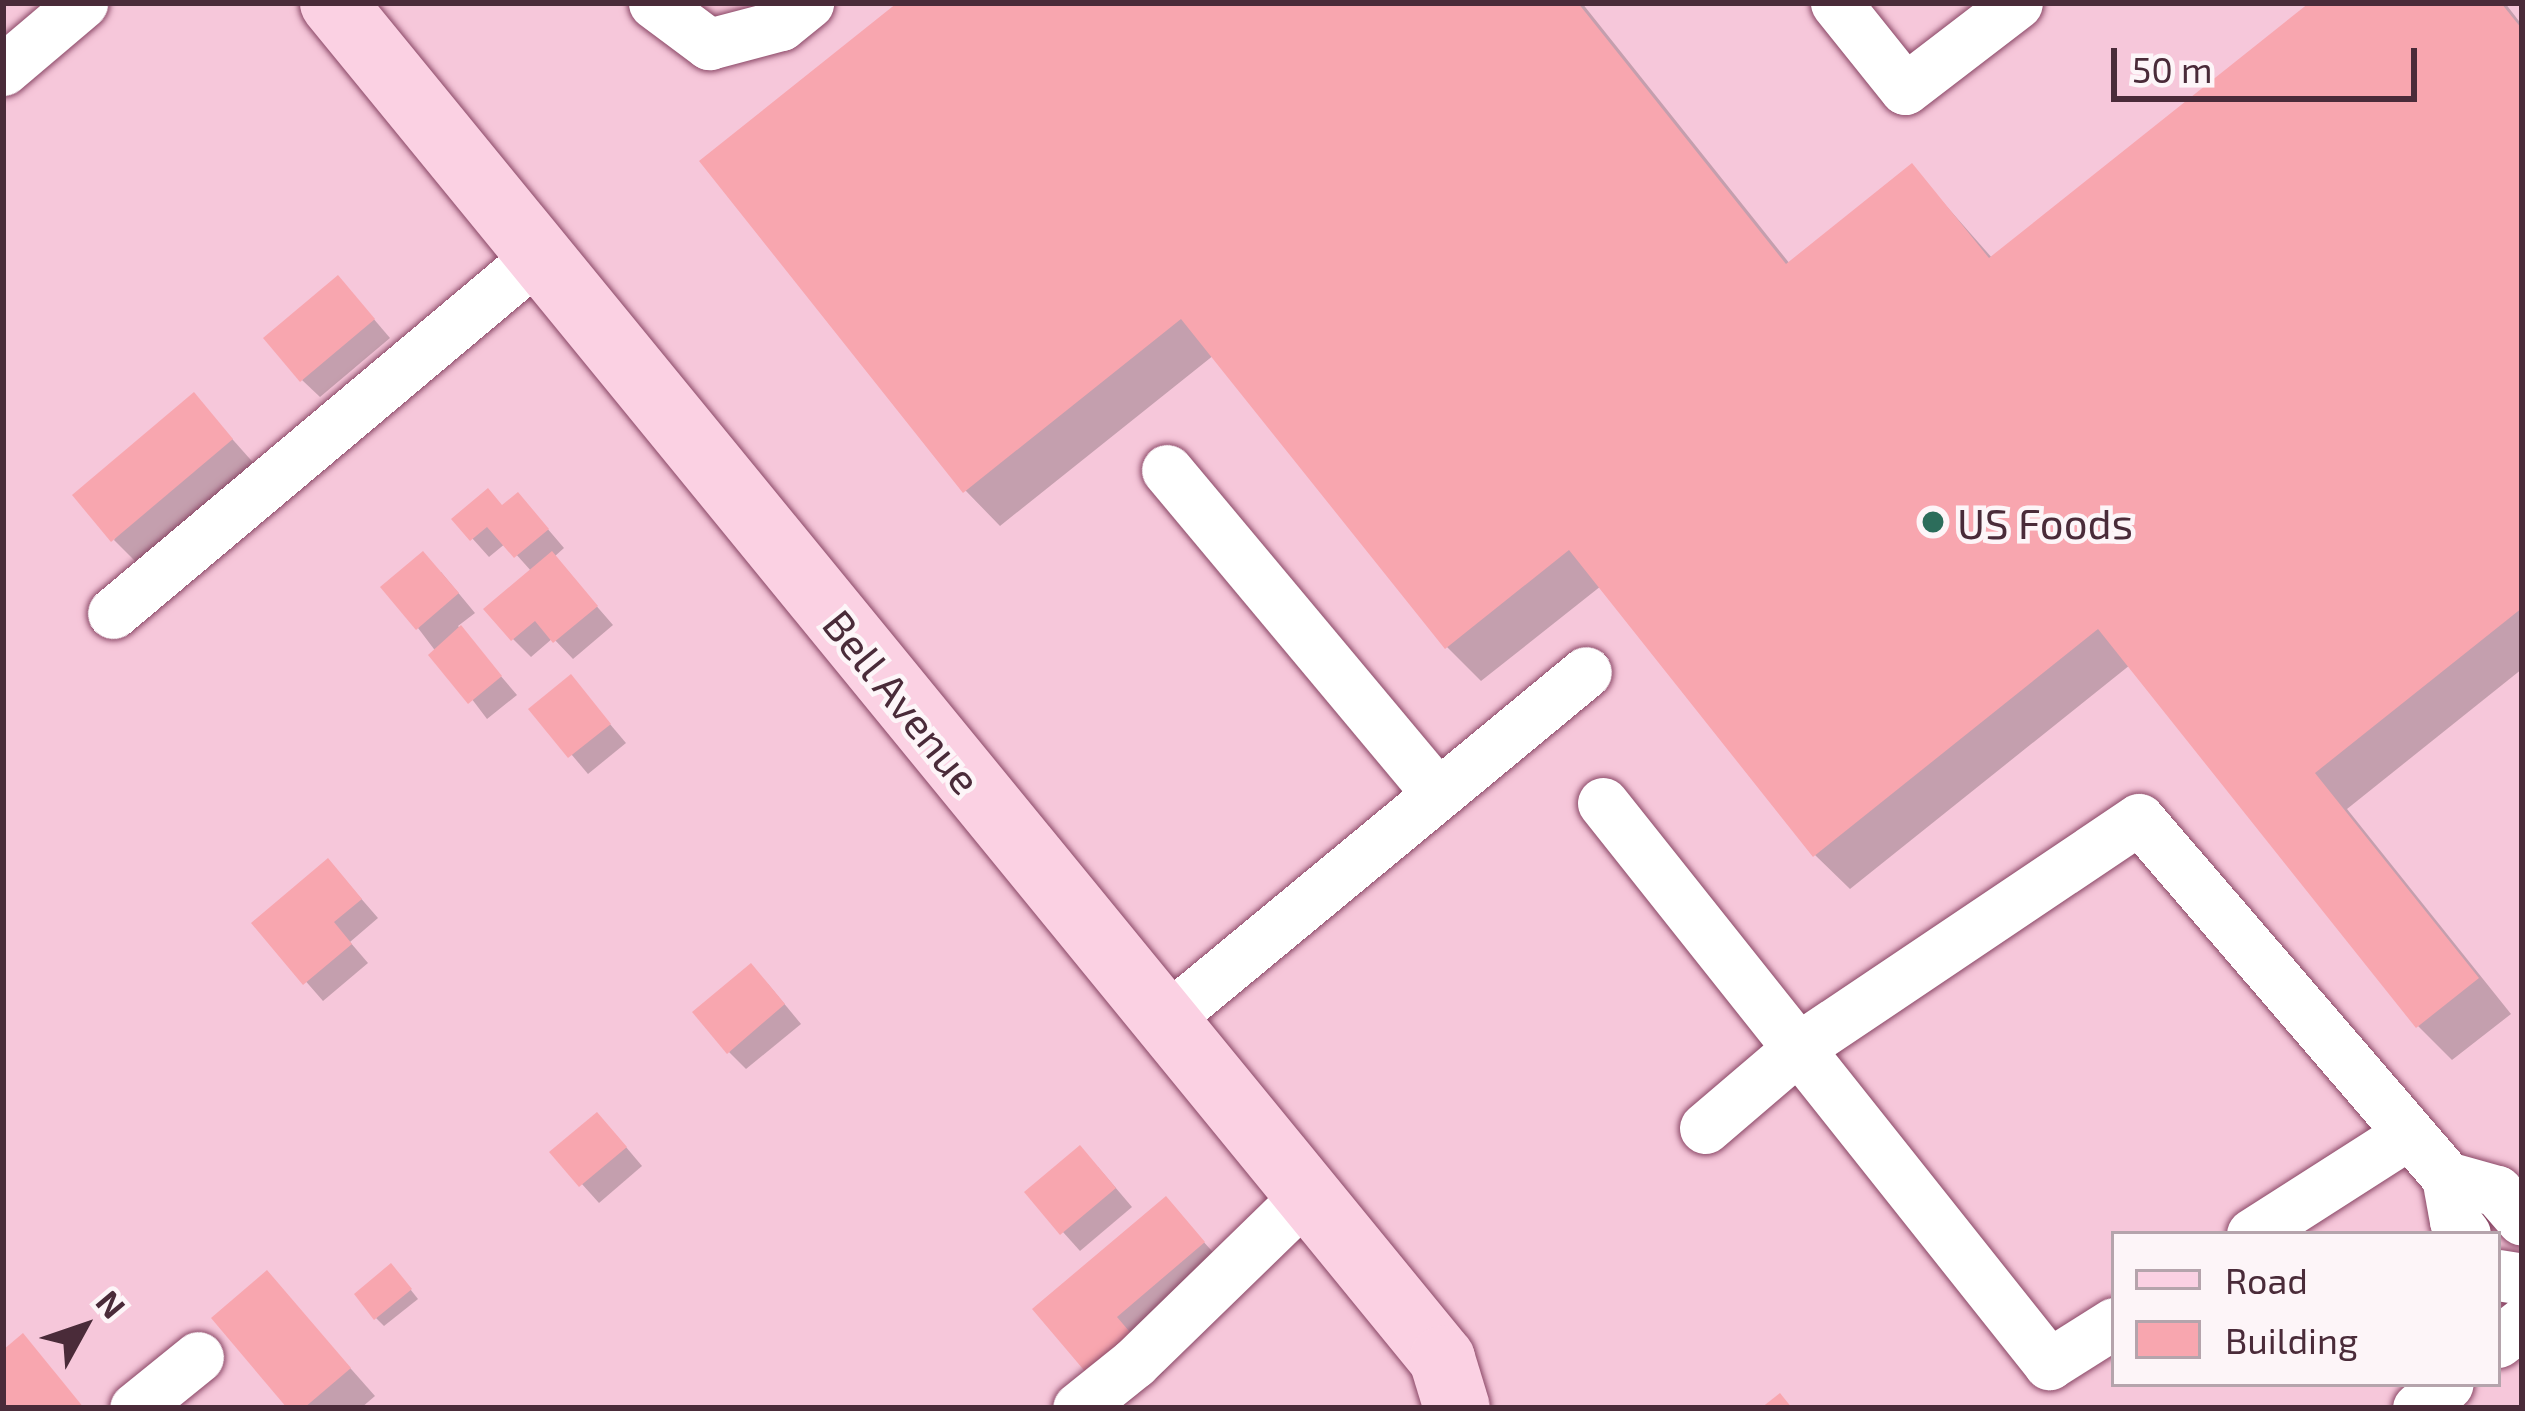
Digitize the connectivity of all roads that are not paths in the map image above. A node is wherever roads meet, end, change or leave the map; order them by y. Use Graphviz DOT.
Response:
graph roads {
  1 [pos="82,3"];
  2 [pos="333,3"];
  3 [pos="654,3"];
  4 [pos="808,3"];
  5 [pos="1836,3"];
  6 [pos="2018,3"];
  7 [pos="3,70"];
  8 [pos="538,256"];
  9 [pos="1167,470"];
  10 [pos="113,613"];
  11 [pos="1586,672"];
  12 [pos="1437,793"];
  13 [pos="1603,803"];
  14 [pos="1165,1019"];
  15 [pos="1801,1046"];
  16 [pos="1706,1128"];
  17 [pos="2407,1135"];
  18 [pos="2446,1177"];
  19 [pos="1308,1194"];
  20 [pos="2522,1220"];
  21 [pos="2257,1231"];
  22 [pos="2463,1231"];
  23 [pos="2111,1325"];
  24 [pos="198,1358"];
  25 [pos="1450,1383"];
  26 [pos="2444,1387"];
  27 [pos="135,1408"];
  28 [pos="1078,1408"];
  29 [pos="1510,1408"];
  30 [pos="2419,1408"];
  1 -- 7 [label="street"];
  2 -- 8 [label="main road, Bell Avenue"];
  3 -- 4 [label="street"];
  5 -- 6 [label="street"];
  8 -- 10 [label="street"];
  8 -- 14 [label="main road, Bell Avenue"];
  9 -- 12 [label="street"];
  11 -- 12 [label="street"];
  12 -- 14 [label="street"];
  13 -- 15 [label="street"];
  14 -- 19 [label="main road, Bell Avenue"];
  15 -- 16 [label="street"];
  15 -- 17 [label="street"];
  15 -- 23 [label="street"];
  17 -- 18 [label="street"];
  17 -- 21 [label="street"];
  18 -- 20 [label="street"];
  18 -- 22 [label="street"];
  19 -- 25 [label="main road, Bell Avenue"];
  19 -- 28 [label="street"];
  24 -- 27 [label="street"];
  25 -- 29 [label="main road, Bell Avenue"];
  26 -- 30 [label="street"];
}
